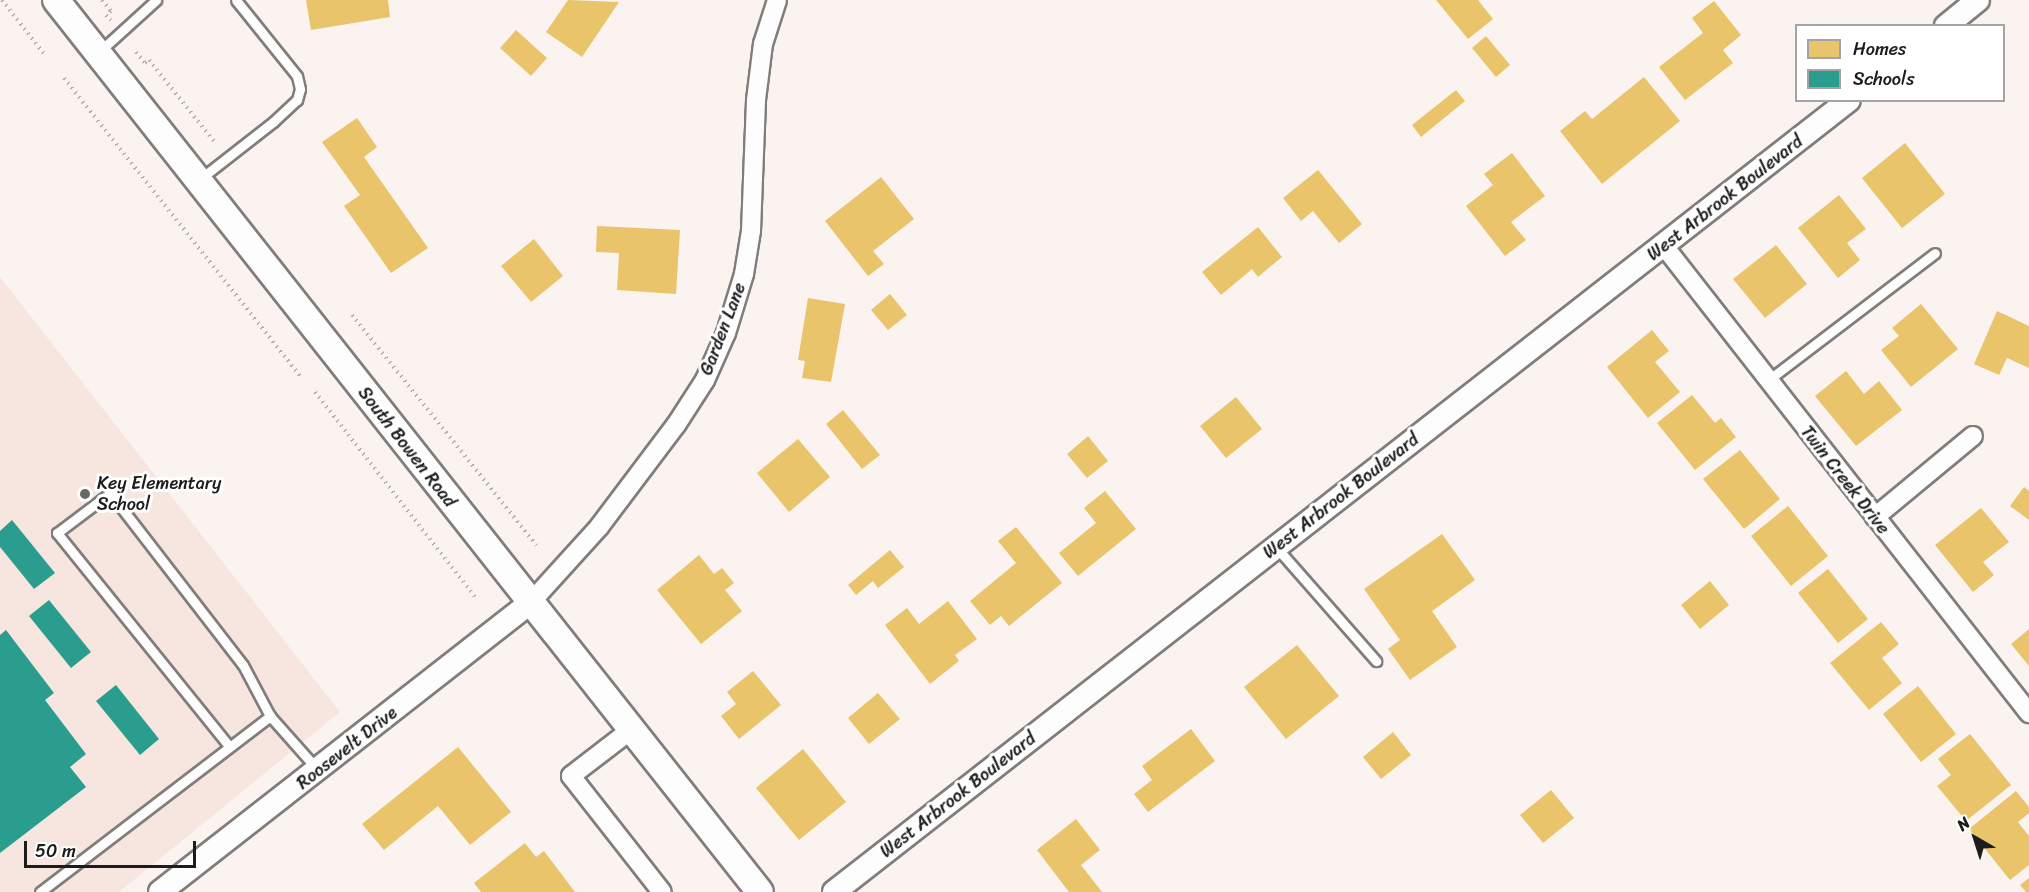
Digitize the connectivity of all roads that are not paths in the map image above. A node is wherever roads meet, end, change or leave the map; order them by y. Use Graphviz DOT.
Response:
graph roads {
  1 [pos="56,0"];
  2 [pos="156,0"];
  3 [pos="236,0"];
  4 [pos="777,0"];
  5 [pos="1978,0"];
  6 [pos="1948,24"];
  7 [pos="98,53"];
  8 [pos="1846,102"];
  9 [pos="198,181"];
  10 [pos="1664,246"];
  11 [pos="1935,253"];
  12 [pos="1767,381"];
  13 [pos="1973,436"];
  14 [pos="1875,517"];
  15 [pos="1276,547"];
  16 [pos="532,601"];
  17 [pos="1376,661"];
  18 [pos="2029,713"];
  19 [pos="270,716"];
  20 [pos="632,729"];
  21 [pos="229,746"];
  22 [pos="318,771"];
  23 [pos="39,892"];
  24 [pos="160,892"];
  25 [pos="662,892"];
  26 [pos="760,892"];
  27 [pos="834,892"];
  1 -- 7 [label="main road, South Bowen Road"];
  2 -- 7 [label="lane"];
  3 -- 9 [label="lane"];
  4 -- 16 [label="street, Garden Lane"];
  5 -- 6 [label="street"];
  7 -- 9 [label="main road, South Bowen Road"];
  8 -- 10 [label="street, West Arbrook Boulevard"];
  9 -- 16 [label="main road, South Bowen Road"];
  10 -- 12 [label="street, Twin Creek Drive"];
  10 -- 15 [label="street, West Arbrook Boulevard"];
  11 -- 12 [label="lane"];
  12 -- 14 [label="street, Twin Creek Drive"];
  13 -- 14 [label="street"];
  14 -- 18 [label="street, Twin Creek Drive"];
  15 -- 17 [label="lane"];
  15 -- 27 [label="street, West Arbrook Boulevard"];
  16 -- 20 [label="main road, South Bowen Road"];
  16 -- 22 [label="street, Roosevelt Drive"];
  19 -- 21 [label="lane"];
  19 -- 21 [label="lane"];
  19 -- 22 [label="lane"];
  20 -- 25 [label="street"];
  20 -- 26 [label="main road, South Bowen Road"];
  21 -- 23 [label="lane"];
  22 -- 24 [label="street, Roosevelt Drive"];
}
